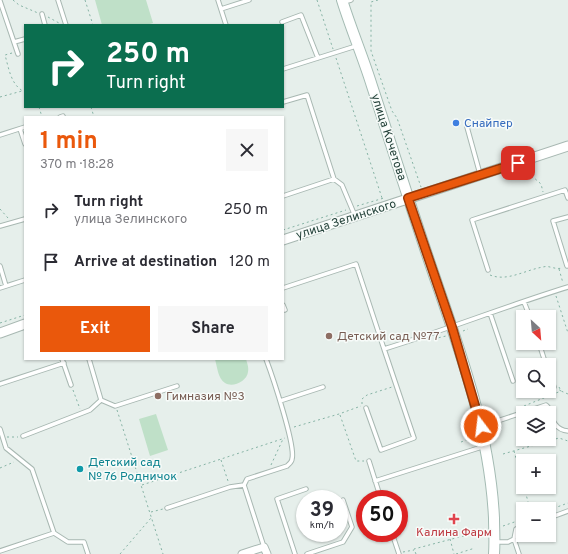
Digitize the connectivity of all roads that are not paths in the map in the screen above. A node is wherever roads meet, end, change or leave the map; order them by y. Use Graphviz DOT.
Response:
graph roads {
  1 [pos="58,0"];
  2 [pos="218,0"];
  3 [pos="249,0"];
  4 [pos="0,1"];
  5 [pos="346,1"];
  6 [pos="221,9"];
  7 [pos="42,14"];
  8 [pos="282,22"];
  9 [pos="45,24"];
  10 [pos="66,24"];
  11 [pos="226,24"];
  12 [pos="24,39"];
  13 [pos="14,42"];
  14 [pos="359,45"];
  15 [pos="18,52"];
  16 [pos="318,58"];
  17 [pos="284,69"];
  18 [pos="284,102"];
  19 [pos="24,127"];
  20 [pos="467,127"];
  21 [pos="20,129"];
  22 [pos="0,135"];
  23 [pos="24,141"];
  24 [pos="568,146"];
  25 [pos="481,175"];
  26 [pos="334,179"];
  27 [pos="284,196"];
  28 [pos="408,198"];
  29 [pos="568,198"];
  30 [pos="355,216"];
  31 [pos="568,217"];
  32 [pos="24,219"];
  33 [pos="0,226"];
  34 [pos="284,240"];
  35 [pos="0,266"];
  36 [pos="567,266"];
  37 [pos="488,270"];
  38 [pos="24,280"];
  39 [pos="6,286"];
  40 [pos="566,287"];
  41 [pos="0,288"];
  42 [pos="284,288"];
  43 [pos="524,302"];
  44 [pos="527,310"];
  45 [pos="490,313"];
  46 [pos="24,324"];
  47 [pos="452,327"];
  48 [pos="0,333"];
  49 [pos="384,349"];
  50 [pos="89,360"];
  51 [pos="266,360"];
  52 [pos="63,361"];
  53 [pos="513,381"];
  54 [pos="0,384"];
  55 [pos="71,385"];
  56 [pos="177,386"];
  57 [pos="323,387"];
  58 [pos="101,400"];
  59 [pos="280,401"];
  60 [pos="366,408"];
  61 [pos="481,426"];
  62 [pos="0,429"];
  63 [pos="568,431"];
  64 [pos="23,436"];
  65 [pos="486,446"];
  66 [pos="368,461"];
  67 [pos="375,481"];
  68 [pos="244,485"];
  69 [pos="306,489"];
  70 [pos="378,490"];
  71 [pos="167,508"];
  72 [pos="568,512"];
  73 [pos="348,515"];
  74 [pos="556,516"];
  75 [pos="516,529"];
  76 [pos="54,532"];
  77 [pos="348,534"];
  78 [pos="514,539"];
  79 [pos="343,542"];
  80 [pos="395,542"];
  81 [pos="495,542"];
  82 [pos="0,551"];
  83 [pos="265,551"];
  84 [pos="88,554"];
  85 [pos="242,554"];
  86 [pos="295,554"];
  87 [pos="307,554"];
  88 [pos="398,554"];
  89 [pos="494,554"];
  90 [pos="520,554"];
  1 -- 10 [label="lane"];
  2 -- 6 [label="lane"];
  3 -- 6 [label="lane"];
  4 -- 13 [label="lane"];
  5 -- 14 [label="main road, улица Кочетова"];
  6 -- 11 [label="lane"];
  7 -- 9 [label="lane"];
  8 -- 16 [label="lane"];
  12 -- 13 [label="lane"];
  13 -- 15 [label="lane"];
  14 -- 16 [label="lane"];
  14 -- 28 [label="main road, улица Кочетова"];
  16 -- 17 [label="lane"];
  18 -- 26 [label="lane"];
  19 -- 21 [label="lane"];
  20 -- 25 [label="lane"];
  21 -- 22 [label="lane"];
  21 -- 23 [label="lane"];
  24 -- 25 [label="street, улица Зелинского"];
  25 -- 28 [label="street, улица Зелинского"];
  26 -- 27 [label="lane"];
  26 -- 30 [label="lane"];
  28 -- 30 [label="street, улица Зелинского"];
  28 -- 47 [label="main road, улица Кочетова"];
  29 -- 37 [label="lane"];
  30 -- 34 [label="street, улица Зелинского"];
  31 -- 36 [label="lane"];
  32 -- 33 [label="lane"];
  35 -- 39 [label="lane"];
  38 -- 39 [label="lane"];
  39 -- 41 [label="lane"];
  40 -- 43 [label="lane"];
  42 -- 49 [label="lane"];
  43 -- 44 [label="lane"];
  43 -- 45 [label="lane"];
  45 -- 47 [label="lane"];
  45 -- 53 [label="lane"];
  46 -- 48 [label="street"];
  47 -- 49 [label="lane"];
  47 -- 61 [label="main road, улица Кочетова"];
  49 -- 60 [label="lane"];
  50 -- 58 [label="lane"];
  51 -- 59 [label="lane"];
  52 -- 54 [label="lane"];
  52 -- 55 [label="lane"];
  56 -- 58 [label="lane"];
  57 -- 59 [label="lane"];
  58 -- 64 [label="lane"];
  59 -- 68 [label="lane"];
  61 -- 63 [label="lane"];
  61 -- 65 [label="main road, улица Кочетова"];
  62 -- 76 [label="lane"];
  65 -- 67 [label="lane"];
  65 -- 81 [label="main road, улица Кочетова"];
  66 -- 67 [label="lane"];
  67 -- 70 [label="lane"];
  68 -- 71 [label="lane"];
  68 -- 83 [label="lane"];
  69 -- 86 [label="lane"];
  72 -- 74 [label="lane"];
  73 -- 77 [label="lane"];
  75 -- 78 [label="lane"];
  76 -- 82 [label="lane"];
  76 -- 84 [label="lane"];
  78 -- 81 [label="lane"];
  78 -- 90 [label="lane"];
  79 -- 87 [label="lane"];
  80 -- 88 [label="lane"];
  81 -- 89 [label="main road, улица Кочетова"];
  83 -- 85 [label="street"];
}
